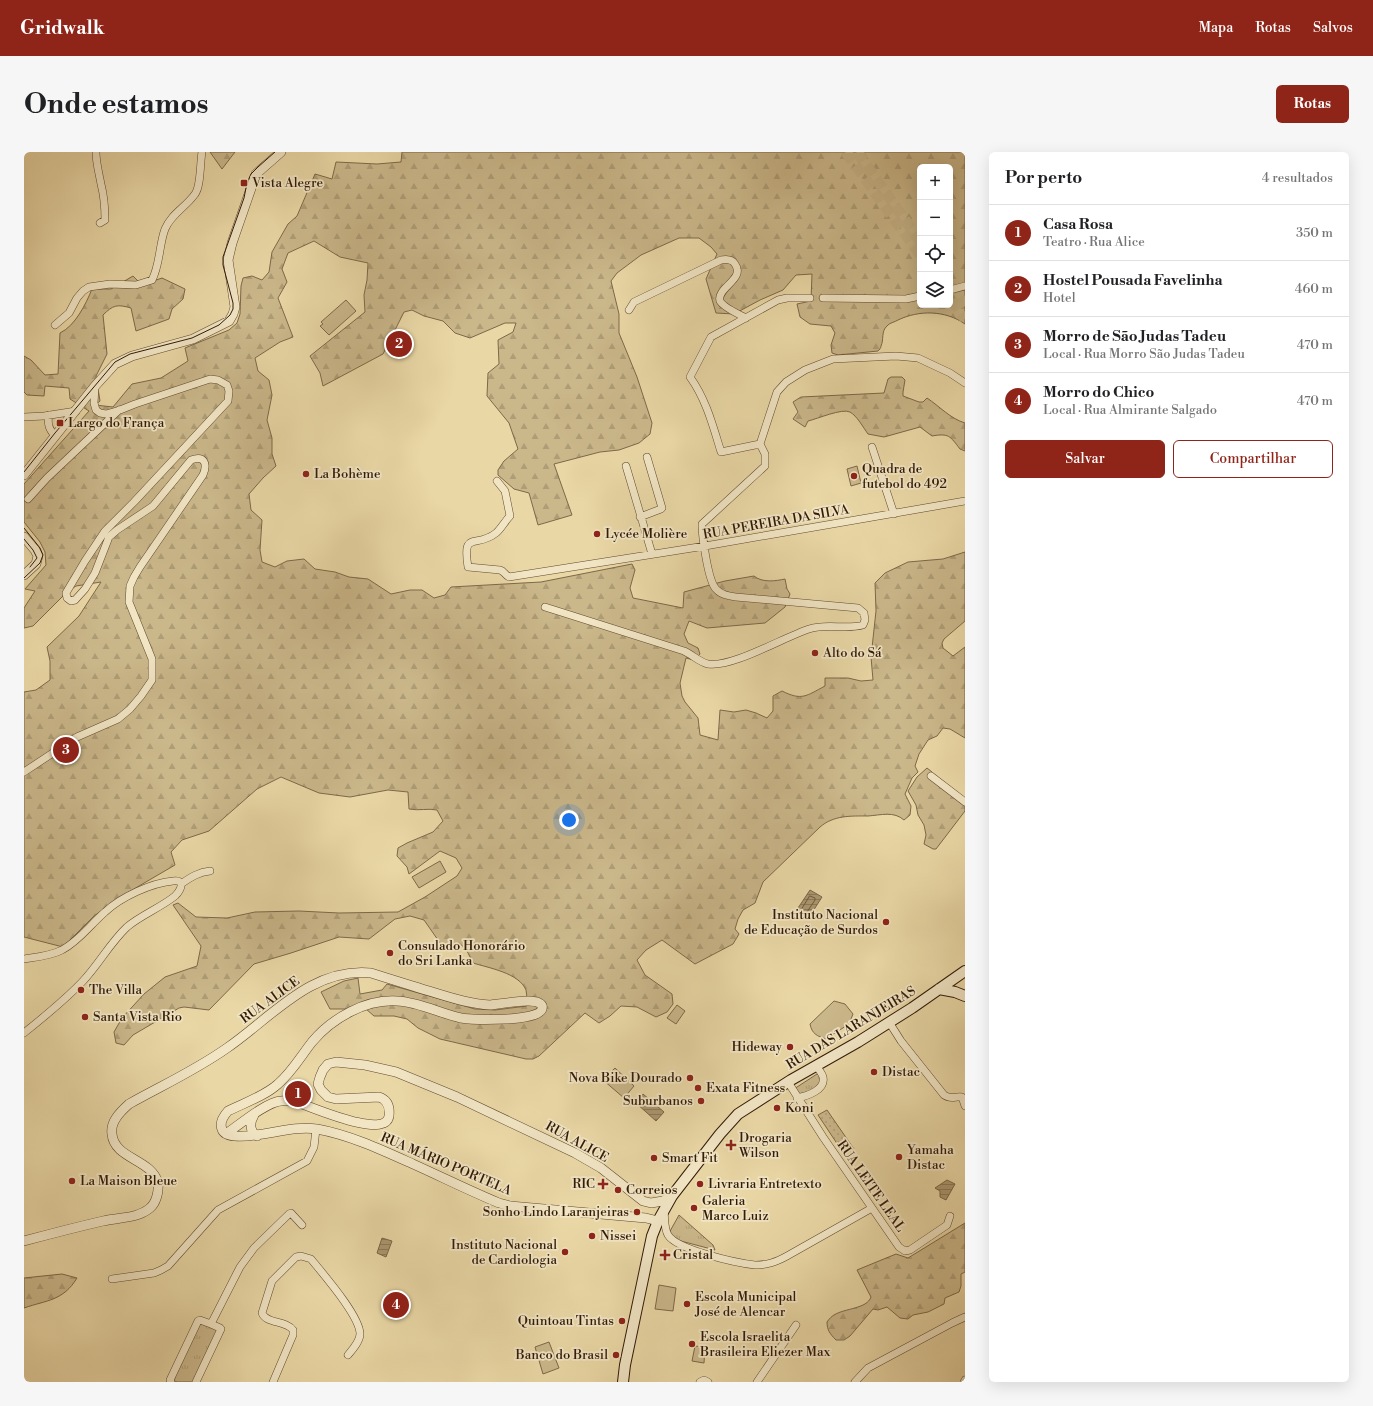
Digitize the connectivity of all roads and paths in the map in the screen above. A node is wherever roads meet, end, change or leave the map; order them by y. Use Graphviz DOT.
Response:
graph roads {
  1 [pos="96,152"];
  2 [pos="202,152"];
  3 [pos="281,152"];
  4 [pos="100,223"];
  5 [pos="965,286"];
  6 [pos="953,289"];
  7 [pos="917,297"];
  8 [pos="810,298"];
  9 [pos="823,298"];
  10 [pos="629,310"];
  11 [pos="746,318"];
  12 [pos="55,325"];
  13 [pos="965,383"];
  14 [pos="95,386"];
  15 [pos="120,410"];
  16 [pos="76,411"];
  17 [pos="49,415"];
  18 [pos="24,417"];
  19 [pos="55,436"];
  20 [pos="760,444"];
  21 [pos="872,446"];
  22 [pos="647,457"];
  23 [pos="626,466"];
  24 [pos="24,475"];
  25 [pos="497,480"];
  26 [pos="28,498"];
  27 [pos="965,501"];
  28 [pos="894,514"];
  29 [pos="640,517"];
  30 [pos="24,537"];
  31 [pos="705,546"];
  32 [pos="652,554"];
  33 [pos="24,575"];
  34 [pos="545,607"];
  35 [pos="24,772"];
  36 [pos="931,776"];
  37 [pos="965,802"];
  38 [pos="210,871"];
  39 [pos="181,884"];
  40 [pos="24,959"];
  41 [pos="962,973"];
  42 [pos="939,989"];
  43 [pos="964,996"];
  44 [pos="889,1022"];
  45 [pos="24,1034"];
  46 [pos="816,1065"];
  47 [pos="788,1082"];
  48 [pos="797,1098"];
  49 [pos="965,1106"];
  50 [pos="254,1115"];
  51 [pos="316,1129"];
  52 [pos="226,1134"];
  53 [pos="257,1136"];
  54 [pos="672,1196"];
  55 [pos="643,1201"];
  56 [pos="872,1208"];
  57 [pos="664,1211"];
  58 [pos="950,1216"];
  59 [pos="635,1217"];
  60 [pos="658,1221"];
  61 [pos="302,1225"];
  62 [pos="24,1241"];
  63 [pos="112,1279"];
  64 [pos="965,1317"];
  65 [pos="211,1324"];
  66 [pos="796,1325"];
  67 [pos="348,1355"];
  68 [pos="171,1382"];
  69 [pos="196,1382"];
  70 [pos="273,1382"];
  71 [pos="623,1382"];
  72 [pos="700,1382"];
  73 [pos="708,1382"];
  74 [pos="757,1382"];
  75 [pos="855,1382"];
  1 -- 4 [label="street"];
  2 -- 12 [label="street"];
  3 -- 14 [label="street"];
  5 -- 6 [label="street"];
  7 -- 9 [label="street"];
  8 -- 11 [label="street"];
  10 -- 11 [label="street"];
  11 -- 20 [label="street"];
  13 -- 20 [label="street"];
  14 -- 15 [label="street"];
  14 -- 16 [label="street"];
  15 -- 26 [label="street"];
  15 -- 35 [label="street"];
  16 -- 17 [label="street"];
  16 -- 19 [label="street"];
  17 -- 18 [label="street"];
  17 -- 19 [label="street"];
  19 -- 24 [label="street"];
  20 -- 31 [label="street"];
  21 -- 28 [label="street"];
  22 -- 29 [label="street"];
  23 -- 29 [label="street"];
  25 -- 32 [label="street, RUA PEREIRA DA SILVA"];
  27 -- 28 [label="street, RUA PEREIRA DA SILVA"];
  28 -- 31 [label="street, RUA PEREIRA DA SILVA"];
  29 -- 32 [label="street"];
  30 -- 33 [label="street"];
  31 -- 32 [label="street, RUA PEREIRA DA SILVA"];
  31 -- 34 [label="street"];
  36 -- 37 [label="street"];
  38 -- 39 [label="street"];
  39 -- 40 [label="street"];
  39 -- 45 [label="street"];
  41 -- 42 [label="main road, RUA DAS LARANJEIRAS"];
  41 -- 43 [label="main road"];
  42 -- 43 [label="main road"];
  42 -- 44 [label="main road, RUA DAS LARANJEIRAS"];
  44 -- 46 [label="main road, RUA DAS LARANJEIRAS"];
  44 -- 49 [label="street"];
  46 -- 47 [label="main road, RUA DAS LARANJEIRAS"];
  46 -- 48 [label="street"];
  47 -- 48 [label="street, RUA LEITE LEAL"];
  47 -- 54 [label="main road, RUA DAS LARANJEIRAS"];
  48 -- 56 [label="street, RUA LEITE LEAL"];
  50 -- 52 [label="street, RUA ALICE"];
  50 -- 53 [label="street"];
  50 -- 55 [label="street, RUA ALICE"];
  51 -- 53 [label="street, RUA MÁRIO PORTELA"];
  51 -- 59 [label="street, RUA MÁRIO PORTELA"];
  51 -- 63 [label="street"];
  52 -- 53 [label="street, RUA MÁRIO PORTELA"];
  52 -- 62 [label="street, RUA ALICE"];
  54 -- 55 [label="street"];
  54 -- 57 [label="main road, RUA DAS LARANJEIRAS"];
  55 -- 59 [label="street"];
  56 -- 57 [label="street"];
  56 -- 58 [label="street, RUA LEITE LEAL"];
  57 -- 60 [label="main road, RUA DAS LARANJEIRAS"];
  59 -- 60 [label="street, RUA MÁRIO PORTELA"];
  60 -- 71 [label="main road, RUA DAS LARANJEIRAS"];
  61 -- 65 [label="street"];
  64 -- 75 [label="street"];
  65 -- 68 [label="street"];
  65 -- 69 [label="street"];
  66 -- 74 [label="street"];
  67 -- 70 [label="street"];
  72 -- 73 [label="street"];
}
